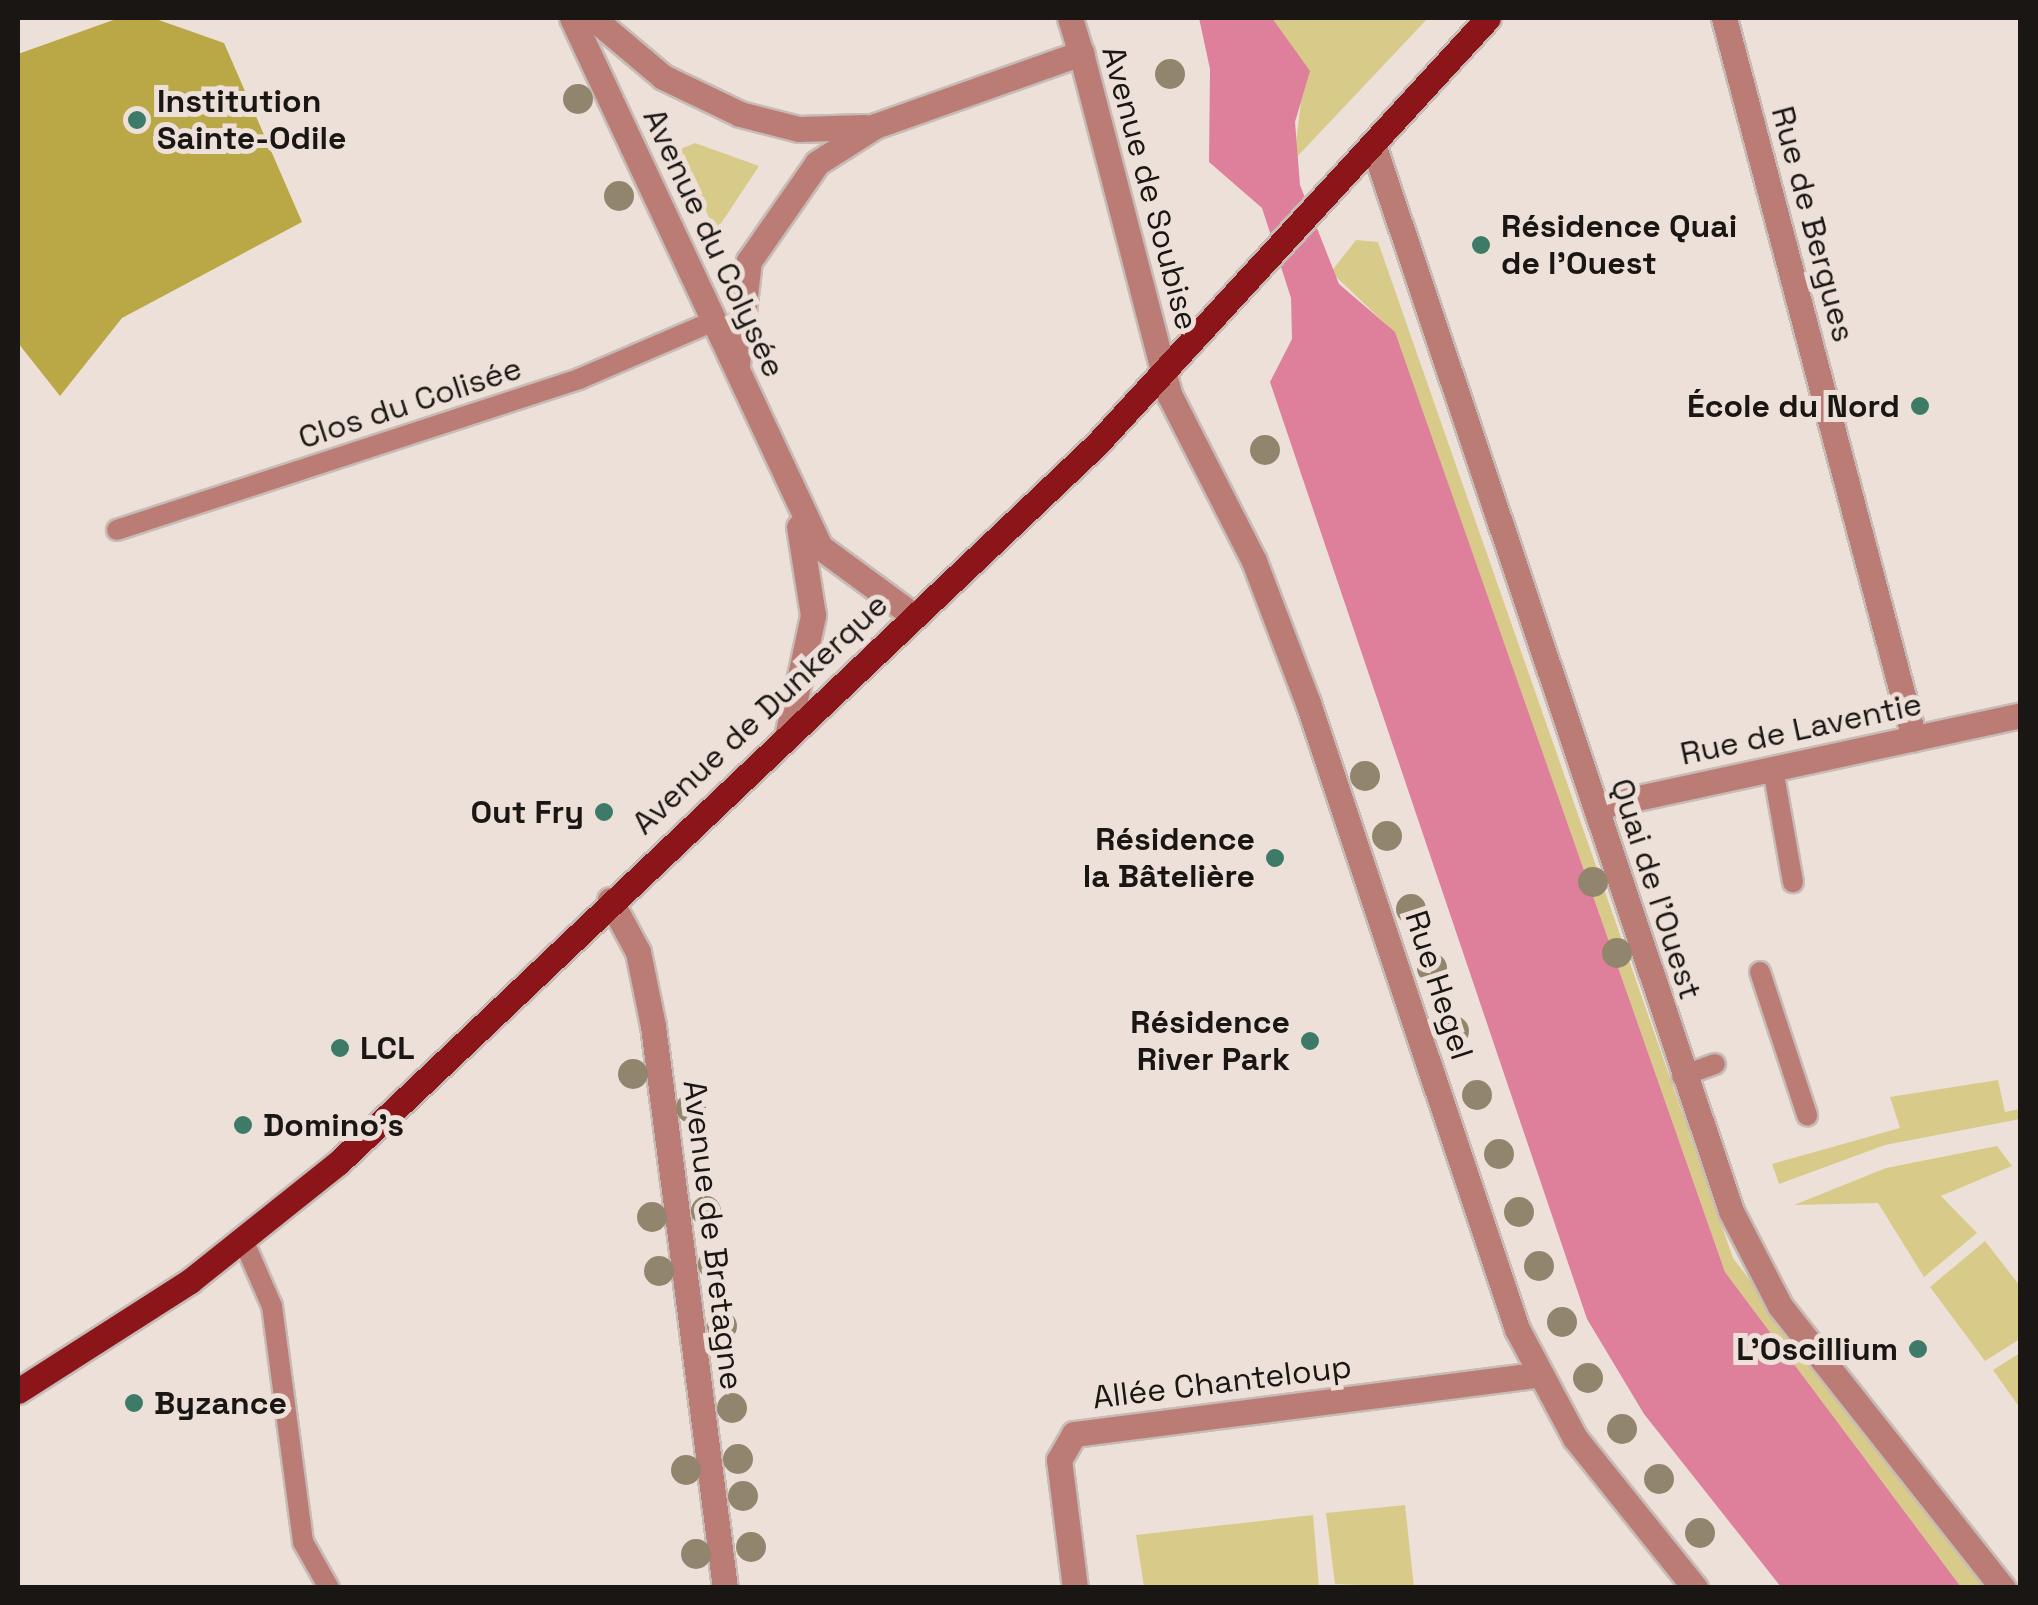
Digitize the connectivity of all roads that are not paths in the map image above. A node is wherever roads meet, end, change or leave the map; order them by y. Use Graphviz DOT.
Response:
graph roads {
  1 [pos="572,18"];
  2 [pos="593,18"];
  3 [pos="1070,18"];
  4 [pos="1488,18"];
  5 [pos="1724,18"];
  6 [pos="1081,53"];
  7 [pos="874,126"];
  8 [pos="1373,144"];
  9 [pos="716,320"];
  10 [pos="737,364"];
  11 [pos="1165,376"];
  12 [pos="792,498"];
  13 [pos="117,530"];
  14 [pos="914,616"];
  15 [pos="2020,716"];
  16 [pos="788,732"];
  17 [pos="1914,738"];
  18 [pos="1772,769"];
  19 [pos="1596,807"];
  20 [pos="1794,882"];
  21 [pos="610,900"];
  22 [pos="1760,972"];
  23 [pos="1783,1041"];
  24 [pos="1761,1048"];
  25 [pos="1714,1064"];
  26 [pos="1682,1076"];
  27 [pos="1807,1115"];
  28 [pos="244,1242"];
  29 [pos="1537,1375"];
  30 [pos="18,1391"];
  31 [pos="329,1588"];
  32 [pos="725,1588"];
  33 [pos="1075,1588"];
  34 [pos="1695,1588"];
  35 [pos="2002,1588"];
  1 -- 9 [label="street, Avenue du Colysée"];
  2 -- 7 [label="street"];
  3 -- 6 [label="street, Avenue de Soubise"];
  4 -- 8 [label="main road, Avenue de Dunkerque"];
  5 -- 17 [label="street, Rue de Bergues"];
  6 -- 7 [label="street"];
  6 -- 11 [label="street, Avenue de Soubise"];
  7 -- 10 [label="street"];
  8 -- 11 [label="main road, Avenue de Dunkerque"];
  8 -- 19 [label="street, Quai de l'Ouest"];
  9 -- 10 [label="street, Avenue du Colysée"];
  9 -- 13 [label="lane, Clos du Colisée"];
  10 -- 12 [label="street, Avenue du Colysée"];
  11 -- 14 [label="main road, Avenue de Dunkerque"];
  11 -- 29 [label="street, Rue Hegel"];
  12 -- 14 [label="street, Avenue du Colysée"];
  12 -- 16 [label="street, Avenue du Colysée"];
  14 -- 16 [label="main road, Avenue de Dunkerque"];
  15 -- 17 [label="street, Rue de Laventie"];
  16 -- 21 [label="main road, Avenue de Dunkerque"];
  17 -- 18 [label="street, Rue de Laventie"];
  18 -- 19 [label="street, Rue de Laventie"];
  18 -- 20 [label="lane"];
  19 -- 26 [label="street, Quai de l'Ouest"];
  21 -- 28 [label="main road, Avenue de Dunkerque"];
  21 -- 32 [label="street, Avenue de Bretagne"];
  22 -- 23 [label="lane"];
  23 -- 24 [label="lane"];
  23 -- 27 [label="lane"];
  25 -- 26 [label="lane"];
  26 -- 35 [label="street, Quai de l'Ouest"];
  28 -- 30 [label="main road, Avenue de Dunkerque"];
  28 -- 31 [label="lane"];
  29 -- 33 [label="street, Allée Chanteloup"];
  29 -- 34 [label="street, Rue Hegel"];
}
